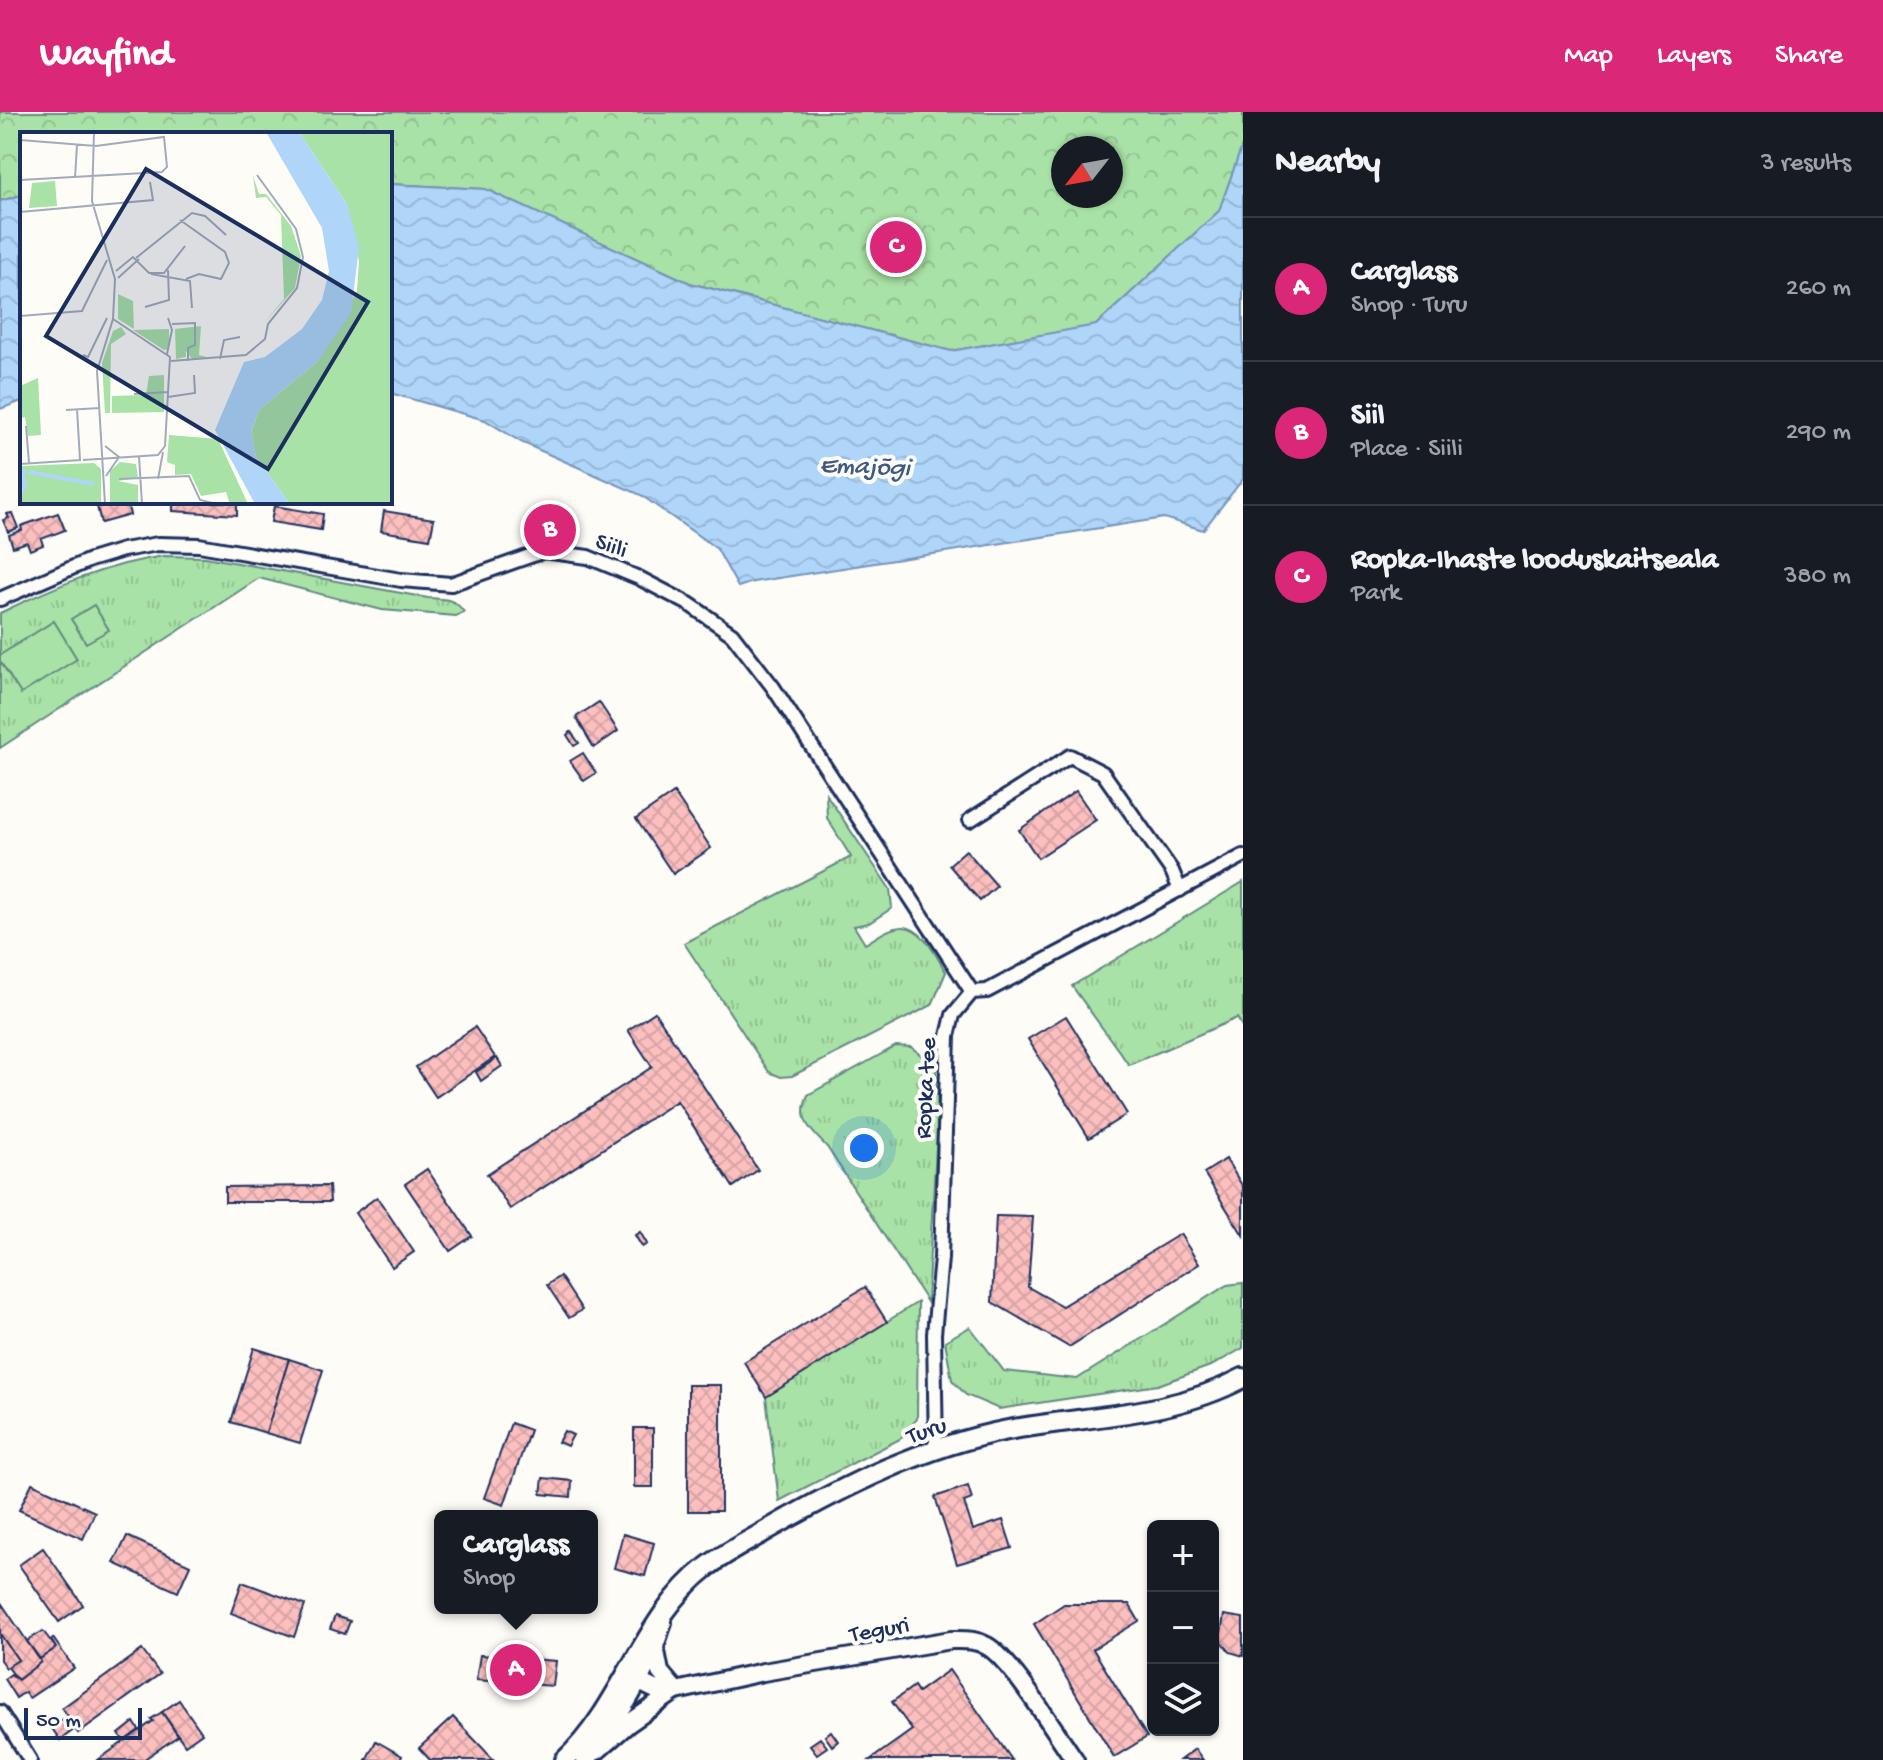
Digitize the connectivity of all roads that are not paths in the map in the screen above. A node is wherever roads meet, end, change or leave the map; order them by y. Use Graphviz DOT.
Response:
graph roads {
  1 [pos="0,599"];
  2 [pos="970,820"];
  3 [pos="1243,856"];
  4 [pos="1180,890"];
  5 [pos="972,992"];
  6 [pos="1243,1378"];
  7 [pos="936,1449"];
  8 [pos="664,1616"];
  9 [pos="655,1646"];
  10 [pos="633,1679"];
  11 [pos="676,1691"];
  12 [pos="0,1712"];
  13 [pos="30,1760"];
  14 [pos="565,1760"];
  15 [pos="586,1760"];
  16 [pos="1075,1760"];
  1 -- 5 [label="street, Siili"];
  2 -- 4 [label="street"];
  3 -- 4 [label="street"];
  4 -- 5 [label="street"];
  5 -- 7 [label="street, Ropka tee"];
  6 -- 7 [label="main road, Turu"];
  7 -- 8 [label="main road, Turu"];
  8 -- 9 [label="main road, Turu"];
  8 -- 10 [label="main road, Turu"];
  9 -- 10 [label="main road, Turu"];
  9 -- 11 [label="street"];
  10 -- 11 [label="street, Teguri"];
  10 -- 14 [label="main road, Turu"];
  10 -- 15 [label="main road, Turu"];
  11 -- 15 [label="street"];
  11 -- 16 [label="street, Teguri"];
  12 -- 13 [label="street"];
}
